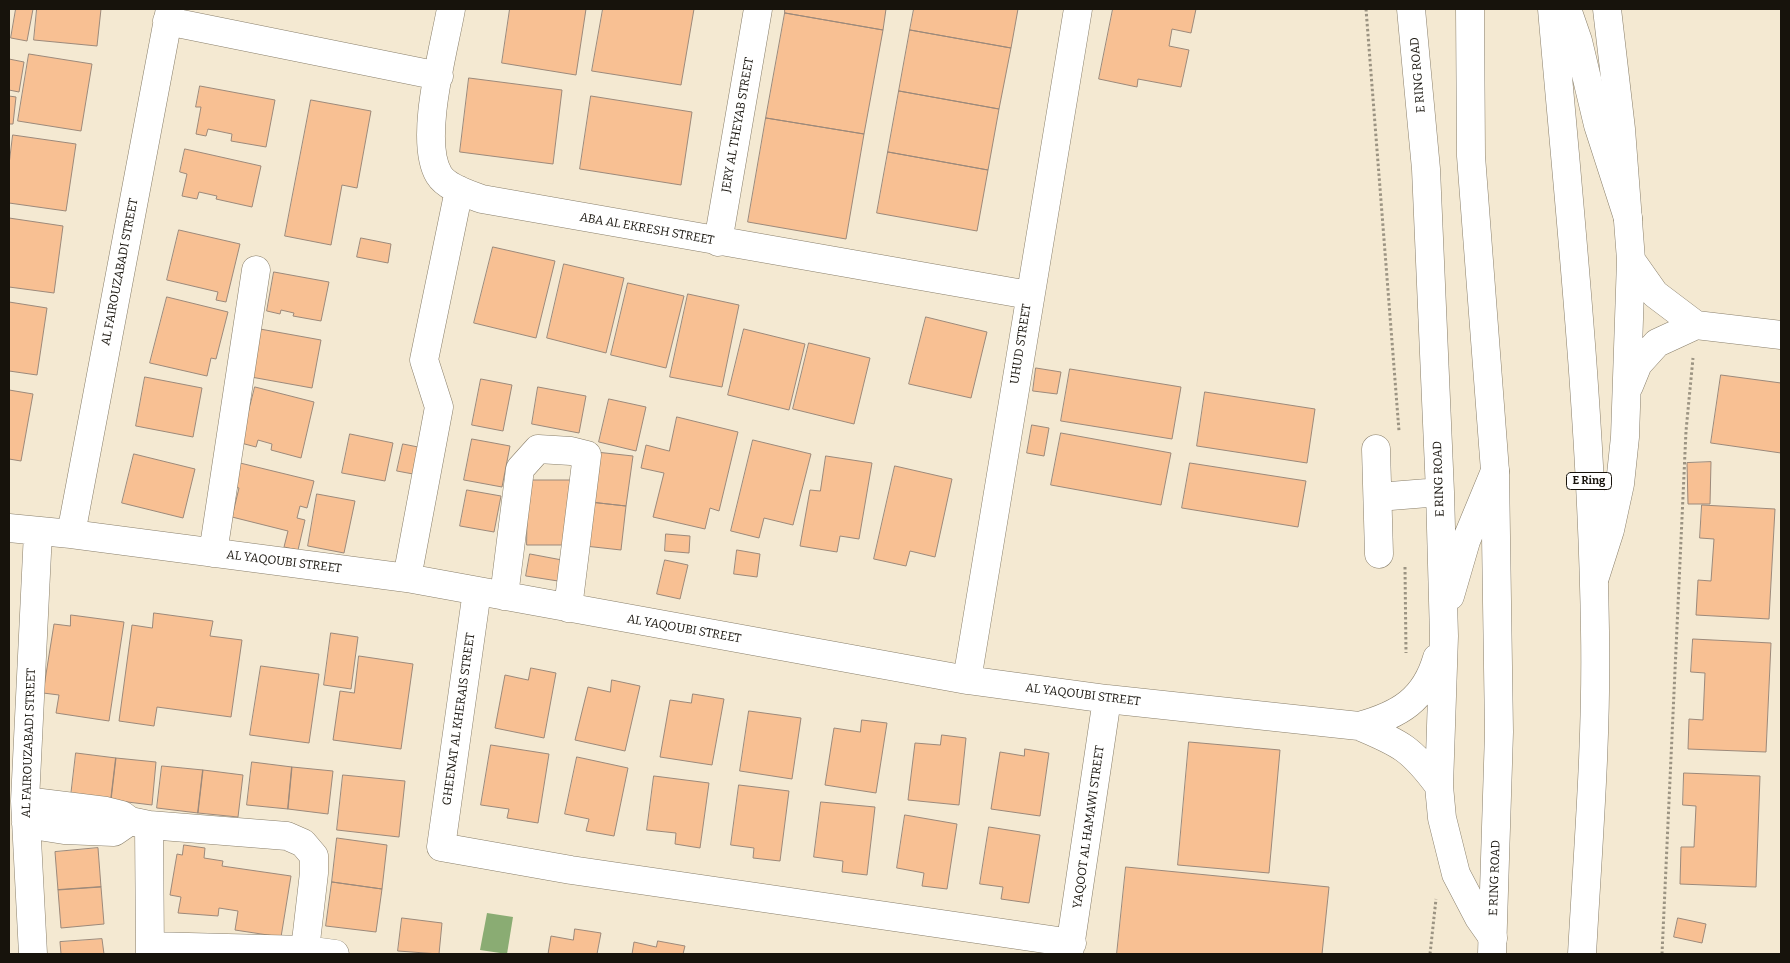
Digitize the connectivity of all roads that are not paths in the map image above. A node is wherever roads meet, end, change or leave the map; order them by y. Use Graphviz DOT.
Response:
graph roads {
  1 [pos="451,9"];
  2 [pos="758,9"];
  3 [pos="1078,9"];
  4 [pos="1411,9"];
  5 [pos="1470,9"];
  6 [pos="1552,9"];
  7 [pos="1567,9"];
  8 [pos="1607,9"];
  9 [pos="168,15"];
  10 [pos="439,76"];
  11 [pos="458,190"];
  12 [pos="1628,218"];
  13 [pos="718,242"];
  14 [pos="1631,260"];
  15 [pos="256,270"];
  16 [pos="1029,295"];
  17 [pos="1696,325"];
  18 [pos="1781,335"];
  19 [pos="1627,390"];
  20 [pos="1388,442"];
  21 [pos="1495,471"];
  22 [pos="1440,492"];
  23 [pos="1378,497"];
  24 [pos="9,528"];
  25 [pos="38,532"];
  26 [pos="72,534"];
  27 [pos="212,554"];
  28 [pos="1379,554"];
  29 [pos="407,578"];
  30 [pos="1594,581"];
  31 [pos="477,591"];
  32 [pos="504,596"];
  33 [pos="568,608"];
  34 [pos="1444,636"];
  35 [pos="967,680"];
  36 [pos="1107,699"];
  37 [pos="1359,726"];
  38 [pos="1439,786"];
  39 [pos="26,812"];
  40 [pos="139,823"];
  41 [pos="1492,946"];
  42 [pos="1071,949"];
  43 [pos="150,950"];
  44 [pos="305,950"];
  45 [pos="33,954"];
  46 [pos="335,954"];
  47 [pos="1582,954"];
  1 -- 10 [label="street, ABA AL EKRESH STREET"];
  2 -- 13 [label="street, JERY AL THEYAB STREET"];
  3 -- 16 [label="street, UHUD STREET"];
  4 -- 22 [label="street, E RING ROAD"];
  5 -- 21 [label="street, E RING ROAD"];
  6 -- 30 [label="street, E Ring"];
  7 -- 12 [label="street"];
  8 -- 12 [label="street"];
  9 -- 10 [label="street"];
  9 -- 26 [label="street, AL FAIROUZABADI STREET"];
  10 -- 11 [label="street, ABA AL EKRESH STREET"];
  11 -- 13 [label="street, ABA AL EKRESH STREET"];
  11 -- 29 [label="street"];
  12 -- 14 [label="street"];
  13 -- 16 [label="street, ABA AL EKRESH STREET"];
  14 -- 17 [label="street"];
  14 -- 19 [label="street"];
  15 -- 27 [label="street"];
  16 -- 35 [label="street, UHUD STREET"];
  17 -- 18 [label="street"];
  17 -- 19 [label="street"];
  19 -- 30 [label="street"];
  20 -- 23 [label="street"];
  21 -- 34 [label="street"];
  21 -- 41 [label="street, E RING ROAD"];
  22 -- 23 [label="street"];
  22 -- 34 [label="street, E RING ROAD"];
  23 -- 28 [label="street"];
  24 -- 25 [label="street, AL YAQOUBI STREET"];
  25 -- 26 [label="street, AL YAQOUBI STREET"];
  25 -- 39 [label="street, AL FAIROUZABADI STREET"];
  26 -- 27 [label="street, AL YAQOUBI STREET"];
  27 -- 29 [label="street, AL YAQOUBI STREET"];
  29 -- 31 [label="street, AL YAQOUBI STREET"];
  30 -- 47 [label="street, E Ring"];
  31 -- 32 [label="street, AL YAQOUBI STREET"];
  31 -- 42 [label="street, GHEENAT AL KHERAIS STREET"];
  32 -- 33 [label="street, AL YAQOUBI STREET"];
  32 -- 33 [label="street"];
  33 -- 35 [label="street, AL YAQOUBI STREET"];
  34 -- 37 [label="street, AL YAQOUBI STREET"];
  34 -- 38 [label="street, E RING ROAD"];
  35 -- 36 [label="street, AL YAQOUBI STREET"];
  36 -- 37 [label="street, AL YAQOUBI STREET"];
  36 -- 42 [label="street, YAQOOT AL HAMAWI STREET"];
  37 -- 38 [label="street, AL YAQOUBI STREET"];
  38 -- 41 [label="street, E RING ROAD"];
  39 -- 40 [label="street"];
  39 -- 45 [label="street, AL FAIROUZABADI STREET"];
  40 -- 43 [label="street"];
  40 -- 44 [label="street"];
  43 -- 44 [label="street"];
  44 -- 46 [label="street"];
}
